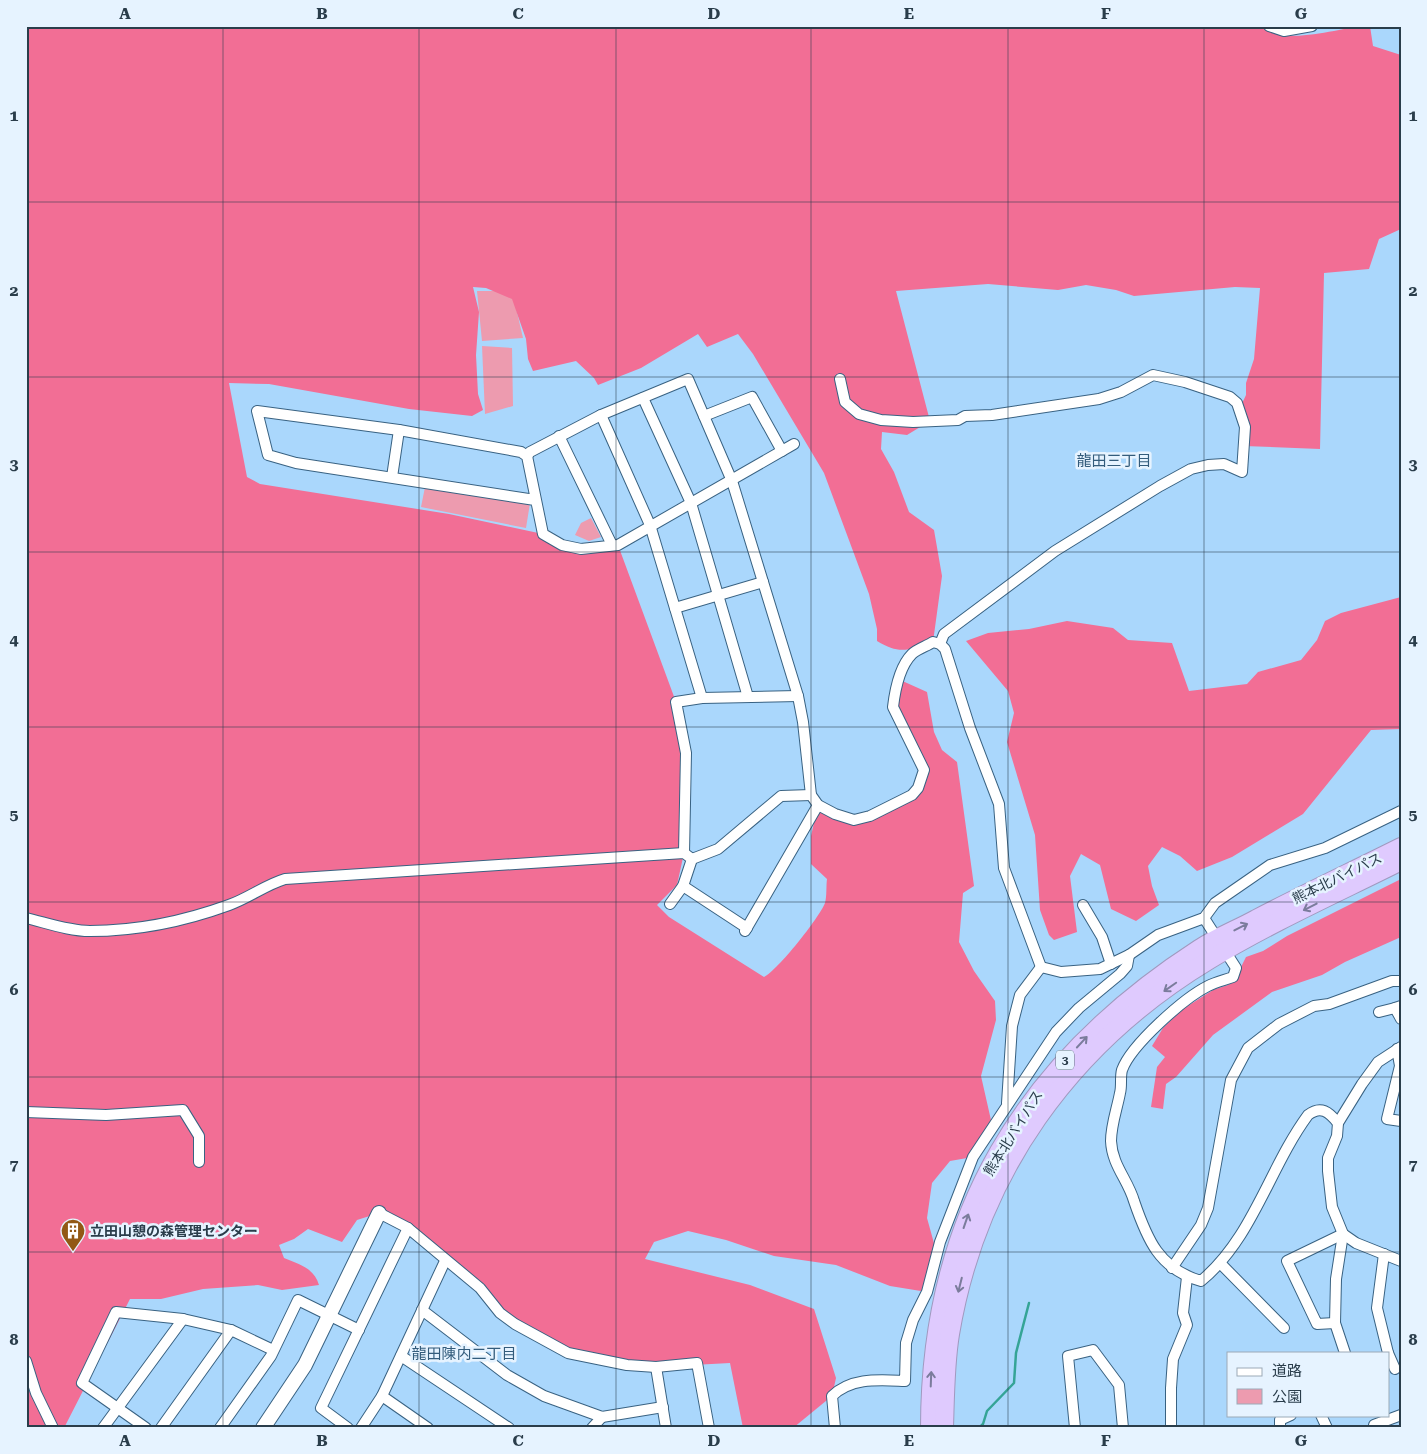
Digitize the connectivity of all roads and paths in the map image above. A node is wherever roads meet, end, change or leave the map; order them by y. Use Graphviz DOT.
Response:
graph roads {
  1 [pos="1269,26"];
  2 [pos="1312,26"];
  3 [pos="840,379"];
  4 [pos="643,398"];
  5 [pos="601,415"];
  6 [pos="704,416"];
  7 [pos="399,430"];
  8 [pos="559,436"];
  9 [pos="794,444"];
  10 [pos="782,451"];
  11 [pos="527,456"];
  12 [pos="392,477"];
  13 [pos="732,481"];
  14 [pos="535,500"];
  15 [pos="691,503"];
  16 [pos="650,525"];
  17 [pos="612,545"];
  18 [pos="763,582"];
  19 [pos="718,595"];
  20 [pos="675,608"];
  21 [pos="940,644"];
  22 [pos="798,696"];
  23 [pos="748,697"];
  24 [pos="702,698"];
  25 [pos="811,795"];
  26 [pos="818,805"];
  27 [pos="1401,811"];
  28 [pos="1401,847"];
  29 [pos="688,856"];
  30 [pos="1401,861"];
  31 [pos="683,886"];
  32 [pos="670,904"];
  33 [pos="1083,905"];
  34 [pos="26,918"];
  35 [pos="1204,918"];
  36 [pos="1222,945"];
  37 [pos="1129,955"];
  38 [pos="1111,964"];
  39 [pos="1041,967"];
  40 [pos="1401,981"];
  41 [pos="1398,1007"];
  42 [pos="1379,1012"];
  43 [pos="1401,1019"];
  44 [pos="1399,1048"];
  45 [pos="1007,1107"];
  46 [pos="26,1112"];
  47 [pos="1401,1121"];
  48 [pos="1338,1123"];
  49 [pos="200,1162"];
  50 [pos="379,1213"];
  51 [pos="408,1228"];
  52 [pos="1343,1234"];
  53 [pos="1384,1254"];
  54 [pos="445,1261"];
  55 [pos="1401,1261"];
  56 [pos="1220,1263"];
  57 [pos="1172,1268"];
  58 [pos="1187,1277"];
  59 [pos="422,1310"];
  60 [pos="330,1314"];
  61 [pos="182,1319"];
  62 [pos="1335,1323"];
  63 [pos="1284,1328"];
  64 [pos="231,1330"];
  65 [pos="359,1330"];
  66 [pos="273,1350"];
  67 [pos="1346,1352"];
  68 [pos="1388,1352"];
  69 [pos="400,1356"];
  70 [pos="26,1361"];
  71 [pos="656,1367"];
  72 [pos="382,1396"];
  73 [pos="663,1407"];
  74 [pos="118,1408"];
  75 [pos="602,1416"];
  76 [pos="1289,1416"];
  77 [pos="1321,1416"];
  78 [pos="1400,1416"];
  79 [pos="1373,1423"];
  80 [pos="53,1428"];
  81 [pos="103,1428"];
  82 [pos="146,1428"];
  83 [pos="161,1428"];
  84 [pos="220,1428"];
  85 [pos="264,1428"];
  86 [pos="348,1428"];
  87 [pos="361,1428"];
  88 [pos="428,1428"];
  89 [pos="509,1428"];
  90 [pos="592,1428"];
  91 [pos="666,1428"];
  92 [pos="710,1428"];
  93 [pos="835,1428"];
  94 [pos="930,1428"];
  95 [pos="944,1428"];
  96 [pos="1075,1428"];
  97 [pos="1123,1428"];
  98 [pos="1171,1428"];
  99 [pos="1280,1428"];
  100 [pos="1326,1428"];
  1 -- 2 [label="street"];
  3 -- 21 [label="street"];
  4 -- 5 [label="street"];
  4 -- 6 [label="street"];
  4 -- 15 [label="street"];
  5 -- 8 [label="street"];
  5 -- 16 [label="street"];
  6 -- 10 [label="street"];
  6 -- 13 [label="street"];
  7 -- 11 [label="street"];
  7 -- 12 [label="street"];
  7 -- 12 [label="street"];
  8 -- 11 [label="street"];
  8 -- 17 [label="street"];
  9 -- 10 [label="street"];
  10 -- 13 [label="street"];
  11 -- 14 [label="street"];
  12 -- 14 [label="street"];
  13 -- 15 [label="street"];
  13 -- 18 [label="street"];
  14 -- 17 [label="street"];
  15 -- 16 [label="street"];
  15 -- 19 [label="street"];
  16 -- 17 [label="street"];
  16 -- 20 [label="street"];
  18 -- 19 [label="street"];
  18 -- 22 [label="street"];
  19 -- 20 [label="street"];
  19 -- 23 [label="street"];
  20 -- 24 [label="street"];
  21 -- 26 [label="street"];
  21 -- 39 [label="street"];
  22 -- 23 [label="street"];
  22 -- 25 [label="street"];
  23 -- 24 [label="street"];
  24 -- 29 [label="street"];
  25 -- 26 [label="street"];
  25 -- 29 [label="street"];
  26 -- 31 [label="street"];
  27 -- 35 [label="street"];
  36 -- 28 [label="highway, 熊本北バイパス / 3, one-way"];
  29 -- 31 [label="street"];
  29 -- 34 [label="street"];
  30 -- 36 [label="highway, 熊本北バイパス / 3, one-way"];
  31 -- 32 [label="street"];
  33 -- 38 [label="street"];
  35 -- 36 [label="street"];
  35 -- 37 [label="street"];
  36 -- 57 [label="street"];
  94 -- 36 [label="highway, 熊本北バイパス / 3, one-way"];
  36 -- 95 [label="highway, 熊本北バイパス / 3, one-way"];
  37 -- 38 [label="street"];
  37 -- 45 [label="street"];
  38 -- 39 [label="street"];
  39 -- 45 [label="street"];
  40 -- 57 [label="street"];
  41 -- 42 [label="street"];
  41 -- 43 [label="street"];
  44 -- 47 [label="street"];
  44 -- 48 [label="street"];
  45 -- 93 [label="street"];
  46 -- 49 [label="street"];
  48 -- 52 [label="street"];
  48 -- 56 [label="street"];
  50 -- 51 [label="street"];
  50 -- 60 [label="street"];
  51 -- 54 [label="street"];
  51 -- 65 [label="street"];
  52 -- 53 [label="street"];
  52 -- 62 [label="street"];
  52 -- 62 [label="street"];
  53 -- 55 [label="street"];
  53 -- 68 [label="street"];
  54 -- 59 [label="street"];
  54 -- 71 [label="street"];
  56 -- 58 [label="street"];
  56 -- 63 [label="street"];
  57 -- 58 [label="street"];
  58 -- 98 [label="street"];
  59 -- 69 [label="street"];
  59 -- 75 [label="street"];
  60 -- 65 [label="street"];
  60 -- 66 [label="street"];
  60 -- 85 [label="street"];
  61 -- 64 [label="street"];
  61 -- 74 [label="street"];
  61 -- 74 [label="street"];
  62 -- 67 [label="street"];
  64 -- 66 [label="street"];
  64 -- 83 [label="street"];
  65 -- 86 [label="street"];
  66 -- 84 [label="street"];
  69 -- 72 [label="street"];
  69 -- 89 [label="street"];
  70 -- 80 [label="street"];
  71 -- 73 [label="street"];
  71 -- 92 [label="street"];
  72 -- 87 [label="street"];
  72 -- 88 [label="street"];
  73 -- 75 [label="street"];
  73 -- 91 [label="street"];
  74 -- 81 [label="street"];
  74 -- 82 [label="street"];
  75 -- 90 [label="street"];
  76 -- 99 [label="street"];
  77 -- 100 [label="street"];
  78 -- 79 [label="street"];
  96 -- 97 [label="street"];
}
